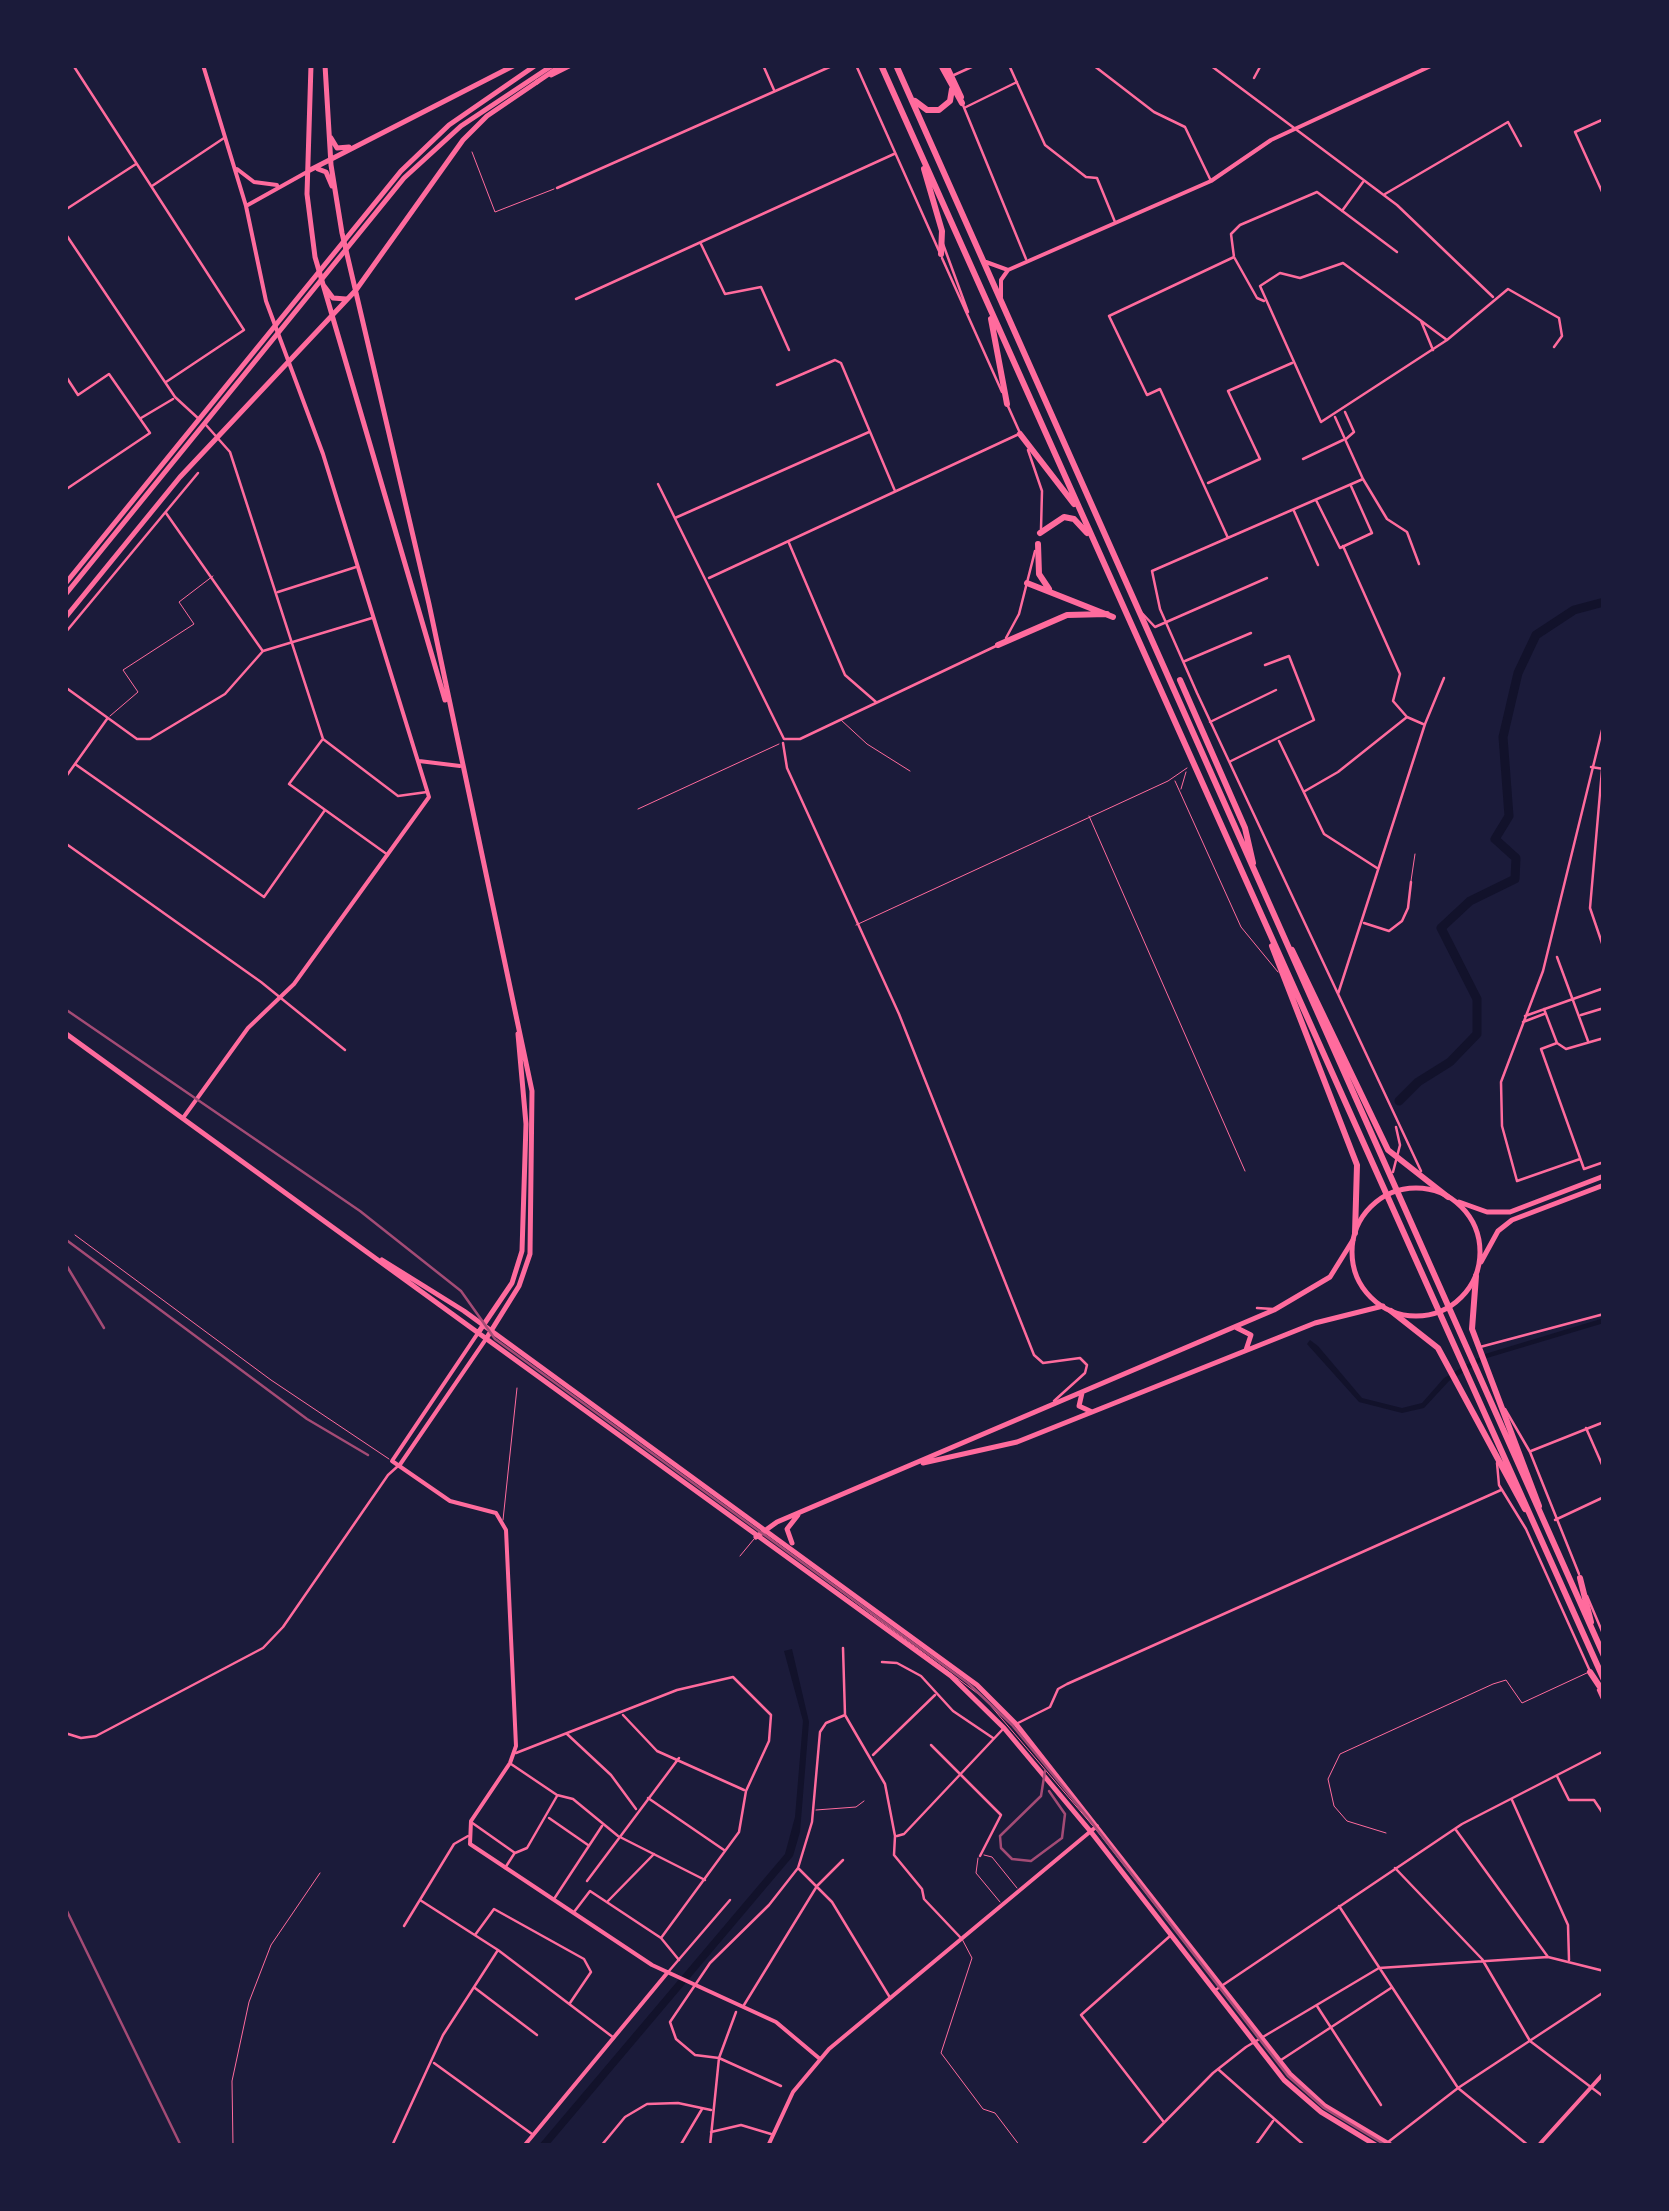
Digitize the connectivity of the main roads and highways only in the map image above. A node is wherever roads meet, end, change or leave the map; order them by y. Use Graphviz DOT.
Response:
graph roads {
  1 [pos="311,65"];
  2 [pos="326,65"];
  3 [pos="514,65"];
  4 [pos="536,65"];
  5 [pos="553,65"];
  6 [pos="562,65"];
  7 [pos="571,65"];
  8 [pos="896,65"];
  9 [pos="943,65"];
  10 [pos="881,67"];
  11 [pos="537,82"];
  12 [pos="907,89"];
  13 [pos="952,90"];
  14 [pos="328,131"];
  15 [pos="356,145"];
  16 [pos="425,152"];
  17 [pos="922,158"];
  18 [pos="331,159"];
  19 [pos="310,170"];
  20 [pos="336,198"];
  21 [pos="941,254"];
  22 [pos="322,284"];
  23 [pos="356,290"];
  24 [pos="350,297"];
  25 [pos="989,308"];
  26 [pos="331,317"];
  27 [pos="316,333"];
  28 [pos="338,340"];
  29 [pos="1007,404"];
  30 [pos="1020,434"];
  31 [pos="1081,514"];
  32 [pos="1040,532"];
  33 [pos="1094,542"];
  34 [pos="1038,544"];
  35 [pos="1027,583"];
  36 [pos="65,584"];
  37 [pos="1054,593"];
  38 [pos="65,594"];
  39 [pos="65,618"];
  40 [pos="998,645"];
  41 [pos="1180,680"];
  42 [pos="449,712"];
  43 [pos="1258,883"];
  44 [pos="1269,931"];
  45 [pos="1280,932"];
  46 [pos="516,1020"];
  47 [pos="65,1033"];
  48 [pos="1343,1088"];
  49 [pos="1604,1176"];
  50 [pos="1604,1185"];
  51 [pos="1450,1198"];
  52 [pos="1354,1237"];
  53 [pos="358,1245"];
  54 [pos="1477,1272"];
  55 [pos="1382,1306"];
  56 [pos="1391,1311"];
  57 [pos="484,1325"];
  58 [pos="1233,1329"];
  59 [pos="491,1331"];
  60 [pos="478,1333"];
  61 [pos="486,1339"];
  62 [pos="1243,1352"];
  63 [pos="1084,1391"];
  64 [pos="1093,1412"];
  65 [pos="914,1464"];
  66 [pos="801,1512"];
  67 [pos="1540,1512"];
  68 [pos="1531,1516"];
  69 [pos="761,1532"];
  70 [pos="800,1553"];
  71 [pos="1580,1578"];
  72 [pos="1592,1628"];
  73 [pos="1604,1656"];
  74 [pos="1590,1672"];
  75 [pos="1604,1680"];
  76 [pos="1604,1693"];
  77 [pos="1094,1829"];
  78 [pos="1385,2145"];
  1 -- 19 [label="main road"];
  2 -- 14 [label="main road"];
  3 -- 15 [label="main road"];
  4 -- 16 [label="main road"];
  5 -- 16 [label="main road"];
  6 -- 11 [label="main road"];
  7 -- 11 [label="main road"];
  8 -- 12 [label="highway"];
  9 -- 13 [label="highway"];
  9 -- 13 [label="highway"];
  10 -- 17 [label="highway"];
  11 -- 23 [label="main road"];
  12 -- 13 [label="highway"];
  12 -- 43 [label="highway"];
  14 -- 15 [label="main road"];
  14 -- 18 [label="main road"];
  15 -- 18 [label="main road"];
  16 -- 36 [label="main road"];
  16 -- 38 [label="main road"];
  17 -- 21 [label="highway"];
  17 -- 25 [label="highway"];
  18 -- 19 [label="main road"];
  18 -- 20 [label="main road"];
  19 -- 20 [label="main road"];
  19 -- 22 [label="main road"];
  20 -- 23 [label="main road"];
  22 -- 24 [label="main road"];
  22 -- 26 [label="main road"];
  23 -- 24 [label="main road"];
  23 -- 42 [label="main road"];
  24 -- 26 [label="main road"];
  25 -- 29 [label="highway"];
  25 -- 31 [label="highway"];
  26 -- 27 [label="main road"];
  26 -- 28 [label="main road"];
  27 -- 28 [label="main road"];
  27 -- 39 [label="main road"];
  28 -- 42 [label="main road"];
  30 -- 31 [label="highway"];
  31 -- 33 [label="highway"];
  32 -- 33 [label="highway"];
  33 -- 44 [label="highway"];
  34 -- 37 [label="highway"];
  35 -- 37 [label="highway"];
  37 -- 40 [label="highway"];
  41 -- 43 [label="highway"];
  42 -- 46 [label="main road"];
  43 -- 45 [label="highway"];
  44 -- 48 [label="highway"];
  44 -- 52 [label="highway"];
  45 -- 48 [label="highway"];
  45 -- 51 [label="highway"];
  46 -- 57 [label="main road"];
  46 -- 59 [label="main road"];
  47 -- 53 [label="main road"];
  48 -- 67 [label="highway"];
  48 -- 68 [label="highway"];
  49 -- 51 [label="main road"];
  50 -- 54 [label="main road"];
  51 -- 52 [label="main road"];
  51 -- 54 [label="main road"];
  52 -- 55 [label="main road"];
  52 -- 58 [label="main road"];
  53 -- 57 [label="main road"];
  53 -- 60 [label="main road"];
  54 -- 56 [label="main road"];
  54 -- 67 [label="highway"];
  55 -- 56 [label="main road"];
  55 -- 62 [label="main road"];
  56 -- 68 [label="highway"];
  57 -- 59 [label="main road"];
  57 -- 60 [label="main road"];
  58 -- 62 [label="main road"];
  58 -- 63 [label="main road"];
  59 -- 61 [label="main road"];
  59 -- 69 [label="main road"];
  60 -- 61 [label="main road"];
  61 -- 69 [label="main road"];
  62 -- 64 [label="main road"];
  63 -- 64 [label="main road"];
  63 -- 65 [label="main road"];
  64 -- 65 [label="main road"];
  65 -- 66 [label="main road"];
  66 -- 69 [label="main road"];
  66 -- 70 [label="main road"];
  67 -- 72 [label="highway"];
  68 -- 75 [label="highway"];
  69 -- 70 [label="main road"];
  69 -- 77 [label="main road"];
  70 -- 77 [label="main road"];
  71 -- 72 [label="highway"];
  72 -- 73 [label="highway"];
  74 -- 76 [label="highway"];
  77 -- 78 [label="main road"];
  77 -- 78 [label="main road"];
}
